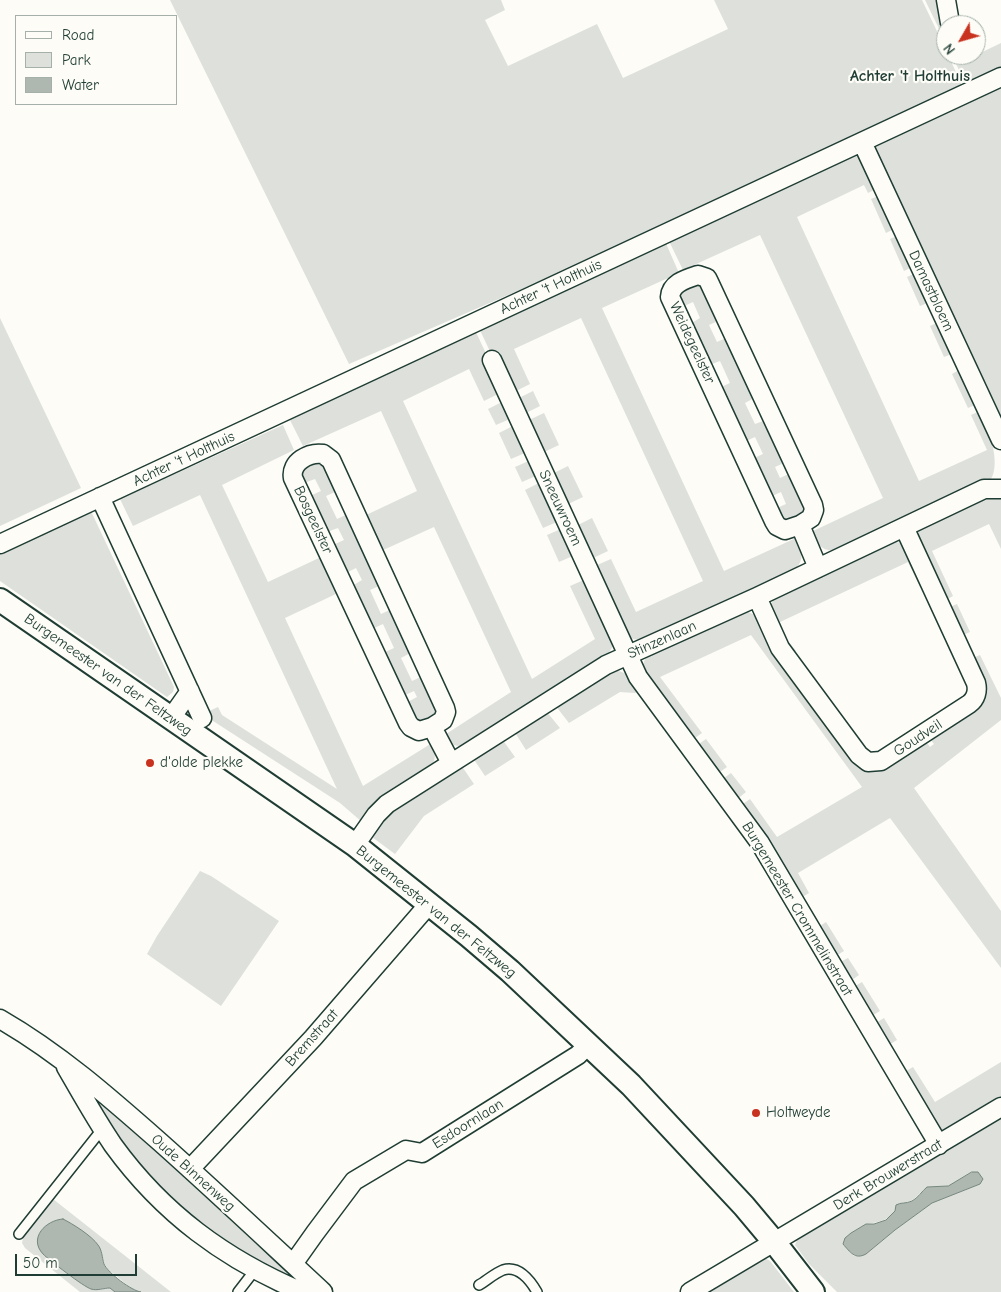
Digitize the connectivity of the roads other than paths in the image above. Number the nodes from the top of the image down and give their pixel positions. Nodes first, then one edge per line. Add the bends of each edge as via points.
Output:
1 (946, 0) edge
2 (949, 15) edge
3 (1001, 77) edge
4 (862, 142) junction
5 (492, 360) dead end
6 (1001, 440) edge
7 (1001, 489) edge
8 (100, 497) junction
9 (800, 525) junction
10 (904, 528) junction
11 (0, 544) edge
12 (818, 568) junction
13 (757, 597) junction
14 (0, 600) edge
15 (629, 656) junction
16 (190, 691) junction
17 (171, 718) junction
18 (202, 718) dead end
19 (432, 727) junction
20 (451, 763) junction
21 (355, 845) junction
22 (430, 903) junction
23 (0, 1019) edge
24 (588, 1044) junction
25 (60, 1058) junction
26 (1001, 1107) edge
27 (102, 1128) junction
28 (939, 1144) junction
29 (190, 1169) junction
30 (19, 1234) dead end
31 (775, 1243) junction
32 (293, 1264) junction
33 (255, 1270) junction
34 (479, 1285) dead end
35 (238, 1292) edge
36 (302, 1292) edge
37 (323, 1292) edge
38 (538, 1292) edge
39 (690, 1292) edge
40 (813, 1292) edge

1 - 2 street
3 - 4 street, Achter 't Holthuis
4 - 6 street, Damastbloem
4 - 8 street, Achter 't Holthuis
5 - 15 street, Sneeuwroem
7 - 10 street, Stinzenlaan via 984,489
8 - 11 street, Achter 't Holthuis
8 - 16 street
9 - 9 street, Weidegeelster via 811,518 813,505 709,282 698,275 677,284 670,297 774,521 786,530
9 - 12 street
10 - 12 street, Stinzenlaan
10 - 13 street, Goudveil via 976,682 977,692 969,704 881,762 868,762 859,755 780,648
12 - 13 street, Stinzenlaan
13 - 15 street, Stinzenlaan
14 - 17 street, Burgemeester van der Feltzweg
15 - 20 street, Stinzenlaan via 596,671
15 - 28 street, Burgemeester Crommelinstraat via 642,684 767,855
16 - 17 street
16 - 18 street
17 - 21 street, Burgemeester van der Feltzweg
19 - 19 street, Bosgeelster via 444,720 445,708 331,460 323,454 312,454 296,463 293,478 408,724 419,731
19 - 20 street
20 - 21 street, Stinzenlaan via 382,809
21 - 22 street, Burgemeester van der Feltzweg
22 - 24 street, Burgemeester van der Feltzweg via 510,971
22 - 29 street, Bremstraat via 313,1038
23 - 25 street, Oude Binnenweg
24 - 31 street, Burgemeester van der Feltzweg via 706,1164
24 - 32 street, Esdoornlaan via 578,1055 422,1153 406,1150 354,1181
25 - 27 street, Oude Binnenweg
25 - 29 street, Oude Binnenweg via 111,1098
26 - 28 street, Derk Brouwerstraat
27 - 30 lane
27 - 33 street, Oude Binnenweg via 133,1171 170,1210 210,1243
28 - 31 street, Derk Brouwerstraat
29 - 32 street, Oude Binnenweg
31 - 39 street, Derk Brouwerstraat
31 - 40 street, Burgemeester van der Feltzweg
32 - 37 street, Oude Binnenweg
33 - 35 lane
33 - 36 street, Oude Binnenweg
34 - 38 lane via 503,1270 512,1270 527,1277

